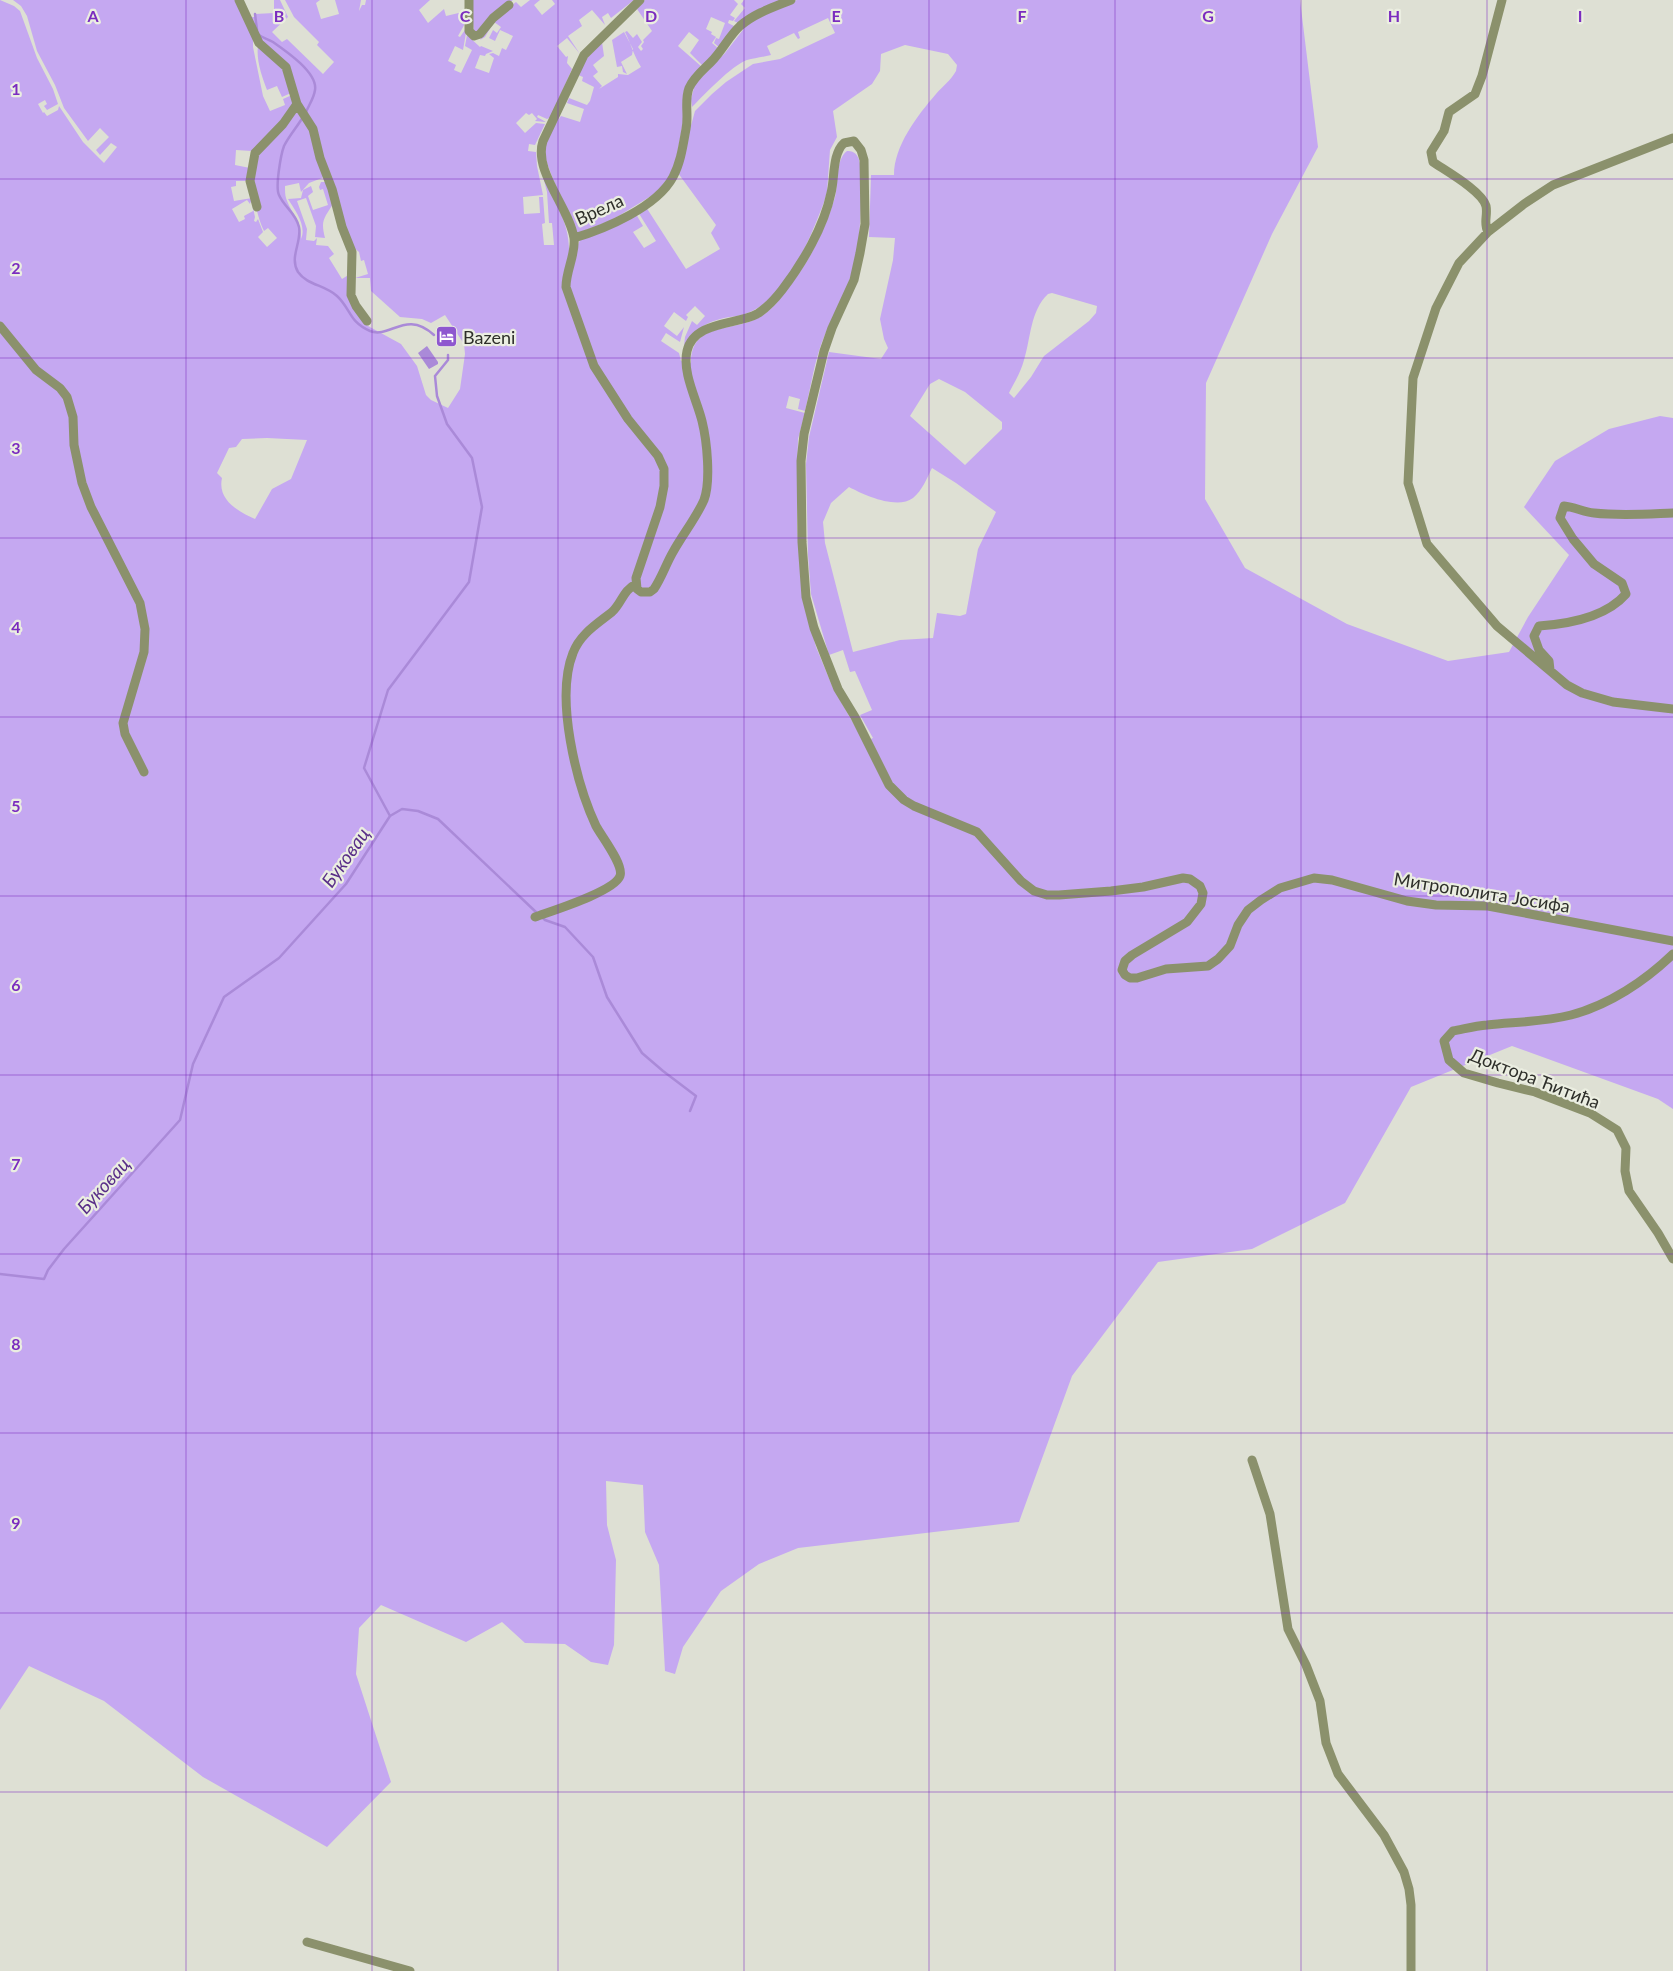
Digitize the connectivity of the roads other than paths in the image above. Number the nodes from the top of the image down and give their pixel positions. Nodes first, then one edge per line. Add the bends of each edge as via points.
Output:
1 (239, 0) edge
2 (469, 0) edge
3 (640, 0) edge
4 (791, 0) edge
5 (1502, 0) edge
6 (509, 5) dead end
7 (302, 111) junction
8 (1673, 138) edge
9 (257, 207) dead end
10 (1488, 232) junction
11 (574, 238) junction
12 (367, 321) dead end
13 (0, 326) edge
14 (1673, 513) edge
15 (636, 584) junction
16 (1550, 670) junction
17 (1673, 710) edge
18 (144, 772) dead end
19 (539, 915) dead end
20 (1673, 941) edge
21 (1673, 954) edge
22 (1673, 1258) edge
23 (1252, 1460) dead end
24 (307, 1942) dead end
25 (410, 1971) edge
26 (1411, 1971) edge

1 - 7 street via 259,43 286,67
2 - 6 street via 469,31 474,36
3 - 11 street, Врела via 584,55 541,146 542,162
4 - 11 street, Врела via 741,26 692,82 679,162 662,193 611,224
5 - 10 street via 1475,94 1448,112 1444,131 1431,152 1433,162 1481,197 1486,208 1484,227
7 - 9 street via 279,128 255,153 250,181
7 - 12 street via 314,129 320,158 350,246 351,295
8 - 10 street via 1553,185
10 - 16 street via 1458,263 1436,308 1413,378 1408,483 1427,544 1497,626
11 - 15 street via 566,287 594,366 664,469 660,507
13 - 18 street via 36,370 67,397 82,483 140,603 145,629 144,652 124,723 125,734
14 - 16 street via 1616,515 1564,506 1560,518 1574,539 1594,564 1622,583 1626,594 1616,605 1569,623 1539,626 1534,636 1550,661
15 - 19 street via 627,589 614,610 579,641 569,665 566,697 573,756 584,798 619,866 620,875 615,882 593,895
15 - 20 street, Митрополита Јосифа via 640,592 654,589 704,498 707,474 703,422 688,378 687,352 692,339 705,329 756,314 780,293 800,267 826,208 838,150 844,143 854,142 858,144 864,160 865,224 854,280 824,351 804,434 802,542 806,597 826,661 884,776 897,794 914,806 977,832 1021,881 1040,893 1060,895 1131,889 1184,878 1196,882 1202,889 1203,898 1193,915 1178,929 1125,961 1122,970 1130,978 1166,969 1208,966 1230,946 1248,910 1280,888 1314,878 1407,901 1488,906
16 - 17 street via 1567,684 1594,698
21 - 22 street, Доктора Ћитића via 1612,1000 1571,1015 1453,1031 1444,1041 1449,1060 1464,1073 1535,1092 1590,1114 1617,1130 1626,1148 1624,1172 1629,1191
23 - 26 street via 1270,1514 1288,1629 1320,1701 1329,1751 1338,1774 1384,1835 1404,1872 1411,1906
24 - 25 street

